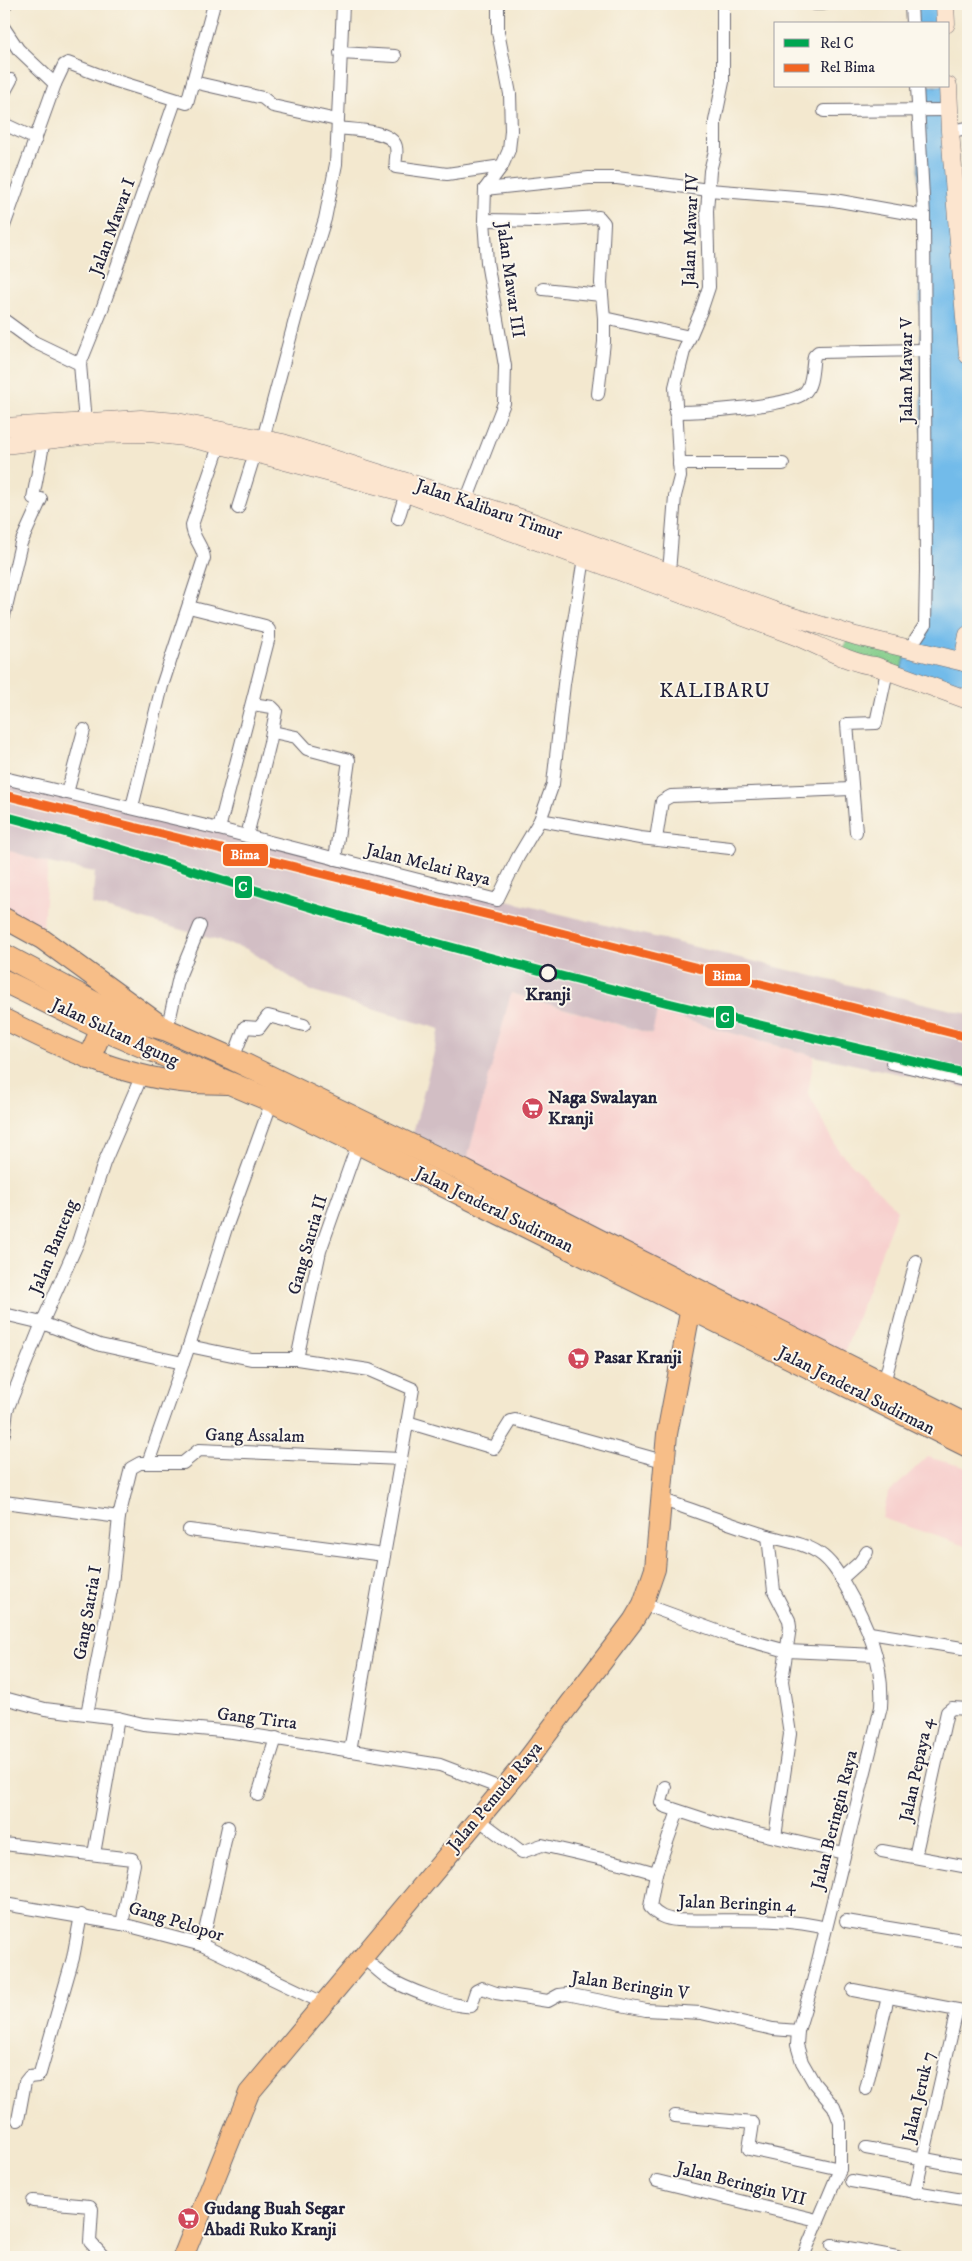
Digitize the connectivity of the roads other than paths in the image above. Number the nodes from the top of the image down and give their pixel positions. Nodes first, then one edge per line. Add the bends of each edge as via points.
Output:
1 (214, 4) edge
2 (343, 4) edge
3 (498, 4) edge
4 (723, 4) edge
5 (815, 4) edge
6 (823, 4) edge
7 (911, 4) edge
8 (945, 4) edge
9 (912, 22) edge
10 (946, 22) edge
11 (4, 28) edge
12 (340, 53) junction
13 (396, 56) dead end
14 (11, 80) dead end
15 (193, 82) junction
16 (55, 84) junction
17 (917, 88) edge
18 (948, 88) edge
19 (4, 93) edge
20 (175, 100) junction
21 (919, 110) junction
22 (943, 110) junction
23 (824, 111) dead end
24 (4, 124) edge
25 (338, 124) junction
26 (968, 128) edge
27 (950, 131) junction
28 (36, 139) junction
29 (502, 166) junction
30 (485, 189) junction
31 (709, 190) junction
32 (924, 216) junction
33 (484, 220) junction
34 (4, 226) edge
35 (543, 289) dead end
36 (601, 295) junction
37 (604, 318) junction
38 (4, 320) edge
39 (690, 337) junction
40 (924, 350) junction
41 (968, 355) edge
42 (80, 364) junction
43 (598, 394) dead end
44 (676, 412) junction
45 (4, 427) edge
46 (91, 428) junction
47 (45, 432) junction
48 (4, 445) edge
49 (219, 446) junction
50 (259, 446) junction
51 (679, 464) junction
52 (784, 464) dead end
53 (406, 493) junction
54 (466, 501) junction
55 (238, 508) dead end
56 (398, 520) dead end
57 (584, 558) junction
58 (669, 573) junction
59 (189, 607) junction
60 (4, 616) edge
61 (805, 620) junction
62 (793, 635) junction
63 (968, 635) edge
64 (856, 636) junction
65 (909, 649) junction
66 (844, 656) junction
67 (966, 662) edge
68 (887, 671) junction
69 (968, 700) edge
70 (252, 704) junction
71 (84, 730) dead end
72 (272, 732) junction
73 (4, 778) edge
74 (851, 789) junction
75 (66, 793) junction
76 (132, 807) junction
77 (540, 820) junction
78 (219, 829) junction
79 (856, 832) dead end
80 (247, 836) junction
81 (656, 839) junction
82 (730, 848) dead end
83 (335, 859) junction
84 (4, 918) edge
85 (200, 926) dead end
86 (4, 955) edge
87 (4, 981) edge
88 (121, 1017) joint
89 (4, 1019) edge
90 (304, 1025) dead end
91 (102, 1029) junction
92 (167, 1030) junction
93 (89, 1058) junction
94 (233, 1058) junction
95 (892, 1064) dead end
96 (142, 1075) junction
97 (968, 1081) edge
98 (228, 1084) junction
99 (272, 1101) junction
100 (358, 1143) junction
101 (916, 1261) dead end
102 (694, 1299) junction
103 (4, 1314) edge
104 (42, 1323) junction
105 (189, 1346) junction
106 (297, 1358) junction
107 (183, 1363) junction
108 (884, 1383) junction
109 (6, 1410) edge
110 (927, 1416) junction
111 (407, 1422) junction
112 (968, 1426) edge
113 (4, 1433) edge
114 (968, 1446) edge
115 (401, 1459) junction
116 (663, 1460) junction
117 (148, 1463) junction
118 (660, 1499) junction
119 (4, 1502) edge
120 (119, 1517) junction
121 (189, 1530) dead end
122 (768, 1536) junction
123 (867, 1552) dead end
124 (384, 1555) junction
125 (841, 1579) junction
126 (644, 1604) junction
127 (873, 1633) junction
128 (968, 1650) edge
129 (787, 1652) junction
130 (876, 1655) junction
131 (4, 1698) edge
132 (968, 1709) edge
133 (87, 1714) junction
134 (118, 1718) junction
135 (276, 1738) junction
136 (350, 1752) junction
137 (665, 1787) dead end
138 (503, 1789) junction
139 (258, 1794) dead end
140 (678, 1811) junction
141 (478, 1819) junction
142 (228, 1827) dead end
143 (775, 1836) junction
144 (4, 1844) edge
145 (882, 1851) dead end
146 (844, 1853) junction
147 (94, 1854) junction
148 (915, 1858) junction
149 (968, 1867) edge
150 (656, 1873) junction
151 (10, 1905) dead end
152 (81, 1915) junction
153 (846, 1921) dead end
154 (122, 1924) junction
155 (826, 1928) junction
156 (968, 1941) edge
157 (202, 1945) junction
158 (362, 1957) junction
159 (853, 1990) dead end
160 (888, 1997) junction
161 (323, 2003) junction
162 (963, 2011) edge
163 (798, 2031) junction
164 (866, 2090) dead end
165 (675, 2116) dead end
166 (18, 2120) dead end
167 (866, 2148) dead end
168 (923, 2159) junction
169 (968, 2167) edge
170 (840, 2170) junction
171 (657, 2181) dead end
172 (851, 2181) dead end
173 (915, 2193) junction
174 (33, 2201) dead end
175 (968, 2201) edge
176 (817, 2220) junction
177 (832, 2245) dead end
178 (104, 2257) edge
179 (185, 2257) edge
180 (803, 2257) edge
181 (897, 2257) edge

1 - 15 street
2 - 12 street
3 - 29 street via 498,32 510,106 509,150
4 - 31 street, Jalan Mawar IV via 723,82 715,121 715,151
5 - 6 street
7 - 9 street
8 - 10 street
11 - 16 street via 18,49
12 - 13 street
12 - 25 street
14 - 19 street
15 - 20 street via 188,103
15 - 25 street via 264,98 273,106
16 - 20 street via 68,63
16 - 28 street
17 - 21 street, Jalan Mawar V
18 - 22 street
20 - 42 street, Jalan Mawar I via 105,303
21 - 22 street
21 - 23 street
21 - 32 street, Jalan Mawar V
22 - 27 street
24 - 28 street
25 - 29 street via 390,138 395,144 396,167 447,174
25 - 50 street via 336,164 325,219
26 - 27 street
27 - 41 street
28 - 34 street
29 - 30 street
30 - 31 street via 617,178
30 - 33 street, Jalan Mawar III
31 - 32 street via 834,200
31 - 39 street, Jalan Mawar IV via 709,287
32 - 40 street, Jalan Mawar V
33 - 36 street via 599,217 604,223
33 - 54 street, Jalan Mawar III via 487,262 505,366 504,402
35 - 36 street
36 - 37 street
37 - 39 street
37 - 43 street
38 - 42 street via 34,342
39 - 44 street, Jalan Mawar IV via 675,387
40 - 44 street via 818,352 814,356 808,388 799,396 780,402 710,412
40 - 65 street, Jalan Mawar V via 925,625
42 - 46 street
44 - 51 street, Jalan Mawar IV
45 - 47 street, Jalan Kalibaru Timur
46 - 47 street, Jalan Kalibaru Timur
46 - 49 street, Jalan Kalibaru Timur via 184,437
46 - 50 street, Jalan Kalibaru Timur via 142,419 177,422
47 - 48 street, Jalan Kalibaru Timur
47 - 60 street via 33,498 40,499 21,543
49 - 50 street, Jalan Kalibaru Timur
49 - 59 street via 192,521 192,533 204,556
50 - 53 street, Jalan Kalibaru Timur
50 - 54 street, Jalan Kalibaru Timur via 360,466
50 - 55 street
51 - 52 street
51 - 58 street, Jalan Mawar IV
53 - 56 street
53 - 57 street, Jalan Kalibaru Timur
54 - 58 street, Jalan Kalibaru Timur
57 - 62 street, Jalan Kalibaru Timur
57 - 77 street, Jalan Melati Raya via 564,684 553,784
58 - 61 street, Jalan Kalibaru Timur
59 - 70 street via 268,628 269,637
59 - 76 street via 162,686
61 - 62 street via 803,628
61 - 64 street, Jalan Kalibaru Timur
62 - 66 street, Jalan Kalibaru Timur
63 - 67 street
64 - 65 street, Jalan Kalibaru Timur
64 - 66 street via 844,646
65 - 67 street, Jalan Kalibaru Timur
66 - 68 street, Jalan Kalibaru Timur
68 - 69 street, Jalan Kalibaru Timur
68 - 74 street via 876,723 847,724
70 - 72 street via 275,708
70 - 78 street
71 - 75 street
72 - 80 street
72 - 83 street via 296,737 307,749 349,760
73 - 75 street, Jalan Melati Raya
74 - 79 street
74 - 81 street via 670,796 662,801
75 - 76 street, Jalan Melati Raya
76 - 78 street, Jalan Melati Raya
77 - 81 street
77 - 83 street, Jalan Melati Raya via 496,900
78 - 80 street, Jalan Melati Raya
80 - 83 street, Jalan Melati Raya
81 - 82 street
84 - 92 main road, Jalan Jenderal Sudirman via 42,939
85 - 92 street via 179,978
86 - 88 highway, Jalan Sultan Agung
87 - 91 highway, Jalan Sultan Agung
88 - 92 highway, Jalan Jenderal Sudirman
89 - 93 main road, Jalan Jenderal Sudirman via 54,1045
90 - 94 street via 268,1016 259,1028 245,1027
91 - 93 highway
91 - 98 highway, Jalan Sultan Agung
92 - 94 highway, Jalan Jenderal Sudirman
93 - 96 main road, Jalan Jenderal Sudirman
94 - 102 highway, Jalan Jenderal Sudirman via 464,1171
95 - 97 street
96 - 98 main road, Jalan Jenderal Sudirman via 181,1082
96 - 104 street, Jalan Banteng via 104,1163 78,1242
98 - 99 highway, Jalan Jenderal Sudirman
99 - 100 highway, Jalan Jenderal Sudirman
99 - 105 street via 226,1228
100 - 102 highway, Jalan Jenderal Sudirman
100 - 106 street, Gang Satria II via 320,1250
101 - 108 street
102 - 108 highway, Jalan Jenderal Sudirman
102 - 110 highway, Jalan Jenderal Sudirman
102 - 116 main road, Jalan Pemuda Raya via 676,1378
103 - 104 street
104 - 107 street via 100,1345
104 - 109 street, Jalan Banteng
105 - 106 street via 251,1359
105 - 107 street
106 - 111 street via 369,1370 412,1389
107 - 117 street
108 - 110 highway, Jalan Jenderal Sudirman
109 - 113 street, Jalan Banteng
110 - 112 highway, Jalan Jenderal Sudirman
110 - 114 highway, Jalan Jenderal Sudirman
111 - 115 street
111 - 116 street via 494,1448 511,1421 515,1420
115 - 117 street, Gang Assalam via 199,1450 183,1463
115 - 124 street
116 - 118 main road, Jalan Pemuda Raya
117 - 120 street via 131,1468
118 - 122 street, Jalan Beringin Raya
118 - 126 main road, Jalan Pemuda Raya via 655,1569
119 - 120 street
120 - 133 street, Gang Satria I via 112,1585
121 - 124 street
122 - 125 street, Jalan Beringin Raya via 818,1552 829,1561
122 - 129 street via 774,1591 790,1627
123 - 125 street
124 - 136 street
125 - 127 street, Jalan Beringin Raya
126 - 129 street
126 - 138 main road, Jalan Pemuda Raya
127 - 128 street
127 - 130 street, Jalan Beringin Raya
129 - 130 street
129 - 143 street via 782,1681 790,1734
130 - 146 street, Jalan Beringin Raya via 881,1707
131 - 133 street, Gang Tirta
132 - 148 street, Jalan Pepaya 4 via 952,1708 948,1712
133 - 134 street, Gang Tirta
134 - 135 street, Gang Tirta via 143,1724
134 - 147 street
135 - 136 street, Gang Tirta
135 - 139 street
136 - 138 street, Gang Tirta via 440,1765
137 - 140 street via 661,1802
138 - 141 main road, Jalan Pemuda Raya
140 - 143 street
140 - 150 street
141 - 150 street via 522,1852 542,1845
141 - 158 main road, Jalan Pemuda Raya
142 - 157 street
143 - 146 street
144 - 147 street
145 - 148 street
146 - 155 street, Jalan Beringin Raya
147 - 154 street via 134,1861
148 - 149 street
150 - 155 street, Jalan Beringin 4 via 650,1907 666,1919
151 - 152 street, Gang Pelopor
152 - 154 street, Gang Pelopor
152 - 166 street via 73,1958 40,2073 25,2082
153 - 156 street
154 - 157 street, Gang Pelopor
155 - 163 street, Jalan Beringin Raya
157 - 161 street, Gang Pelopor
158 - 161 main road, Jalan Pemuda Raya
158 - 163 street, Jalan Beringin V via 409,1989 456,2005 471,2006 476,1991 482,1988 548,2001 567,1994 646,2010 701,2014
159 - 160 street
160 - 162 street
160 - 164 street
161 - 179 main road, Jalan Pemuda Raya via 249,2093
162 - 168 street, Jalan Jeruk 7
163 - 170 street, Jalan Beringin Raya via 797,2044 802,2062 839,2116
165 - 170 street via 753,2123 749,2149
167 - 168 street
168 - 169 street
168 - 173 street, Jalan Jeruk 7
170 - 176 street, Jalan Beringin Raya
171 - 176 street, Jalan Beringin VII
172 - 173 street
173 - 175 street
174 - 178 street via 90,2206 90,2242
176 - 180 street, Jalan Beringin Raya
177 - 181 street

